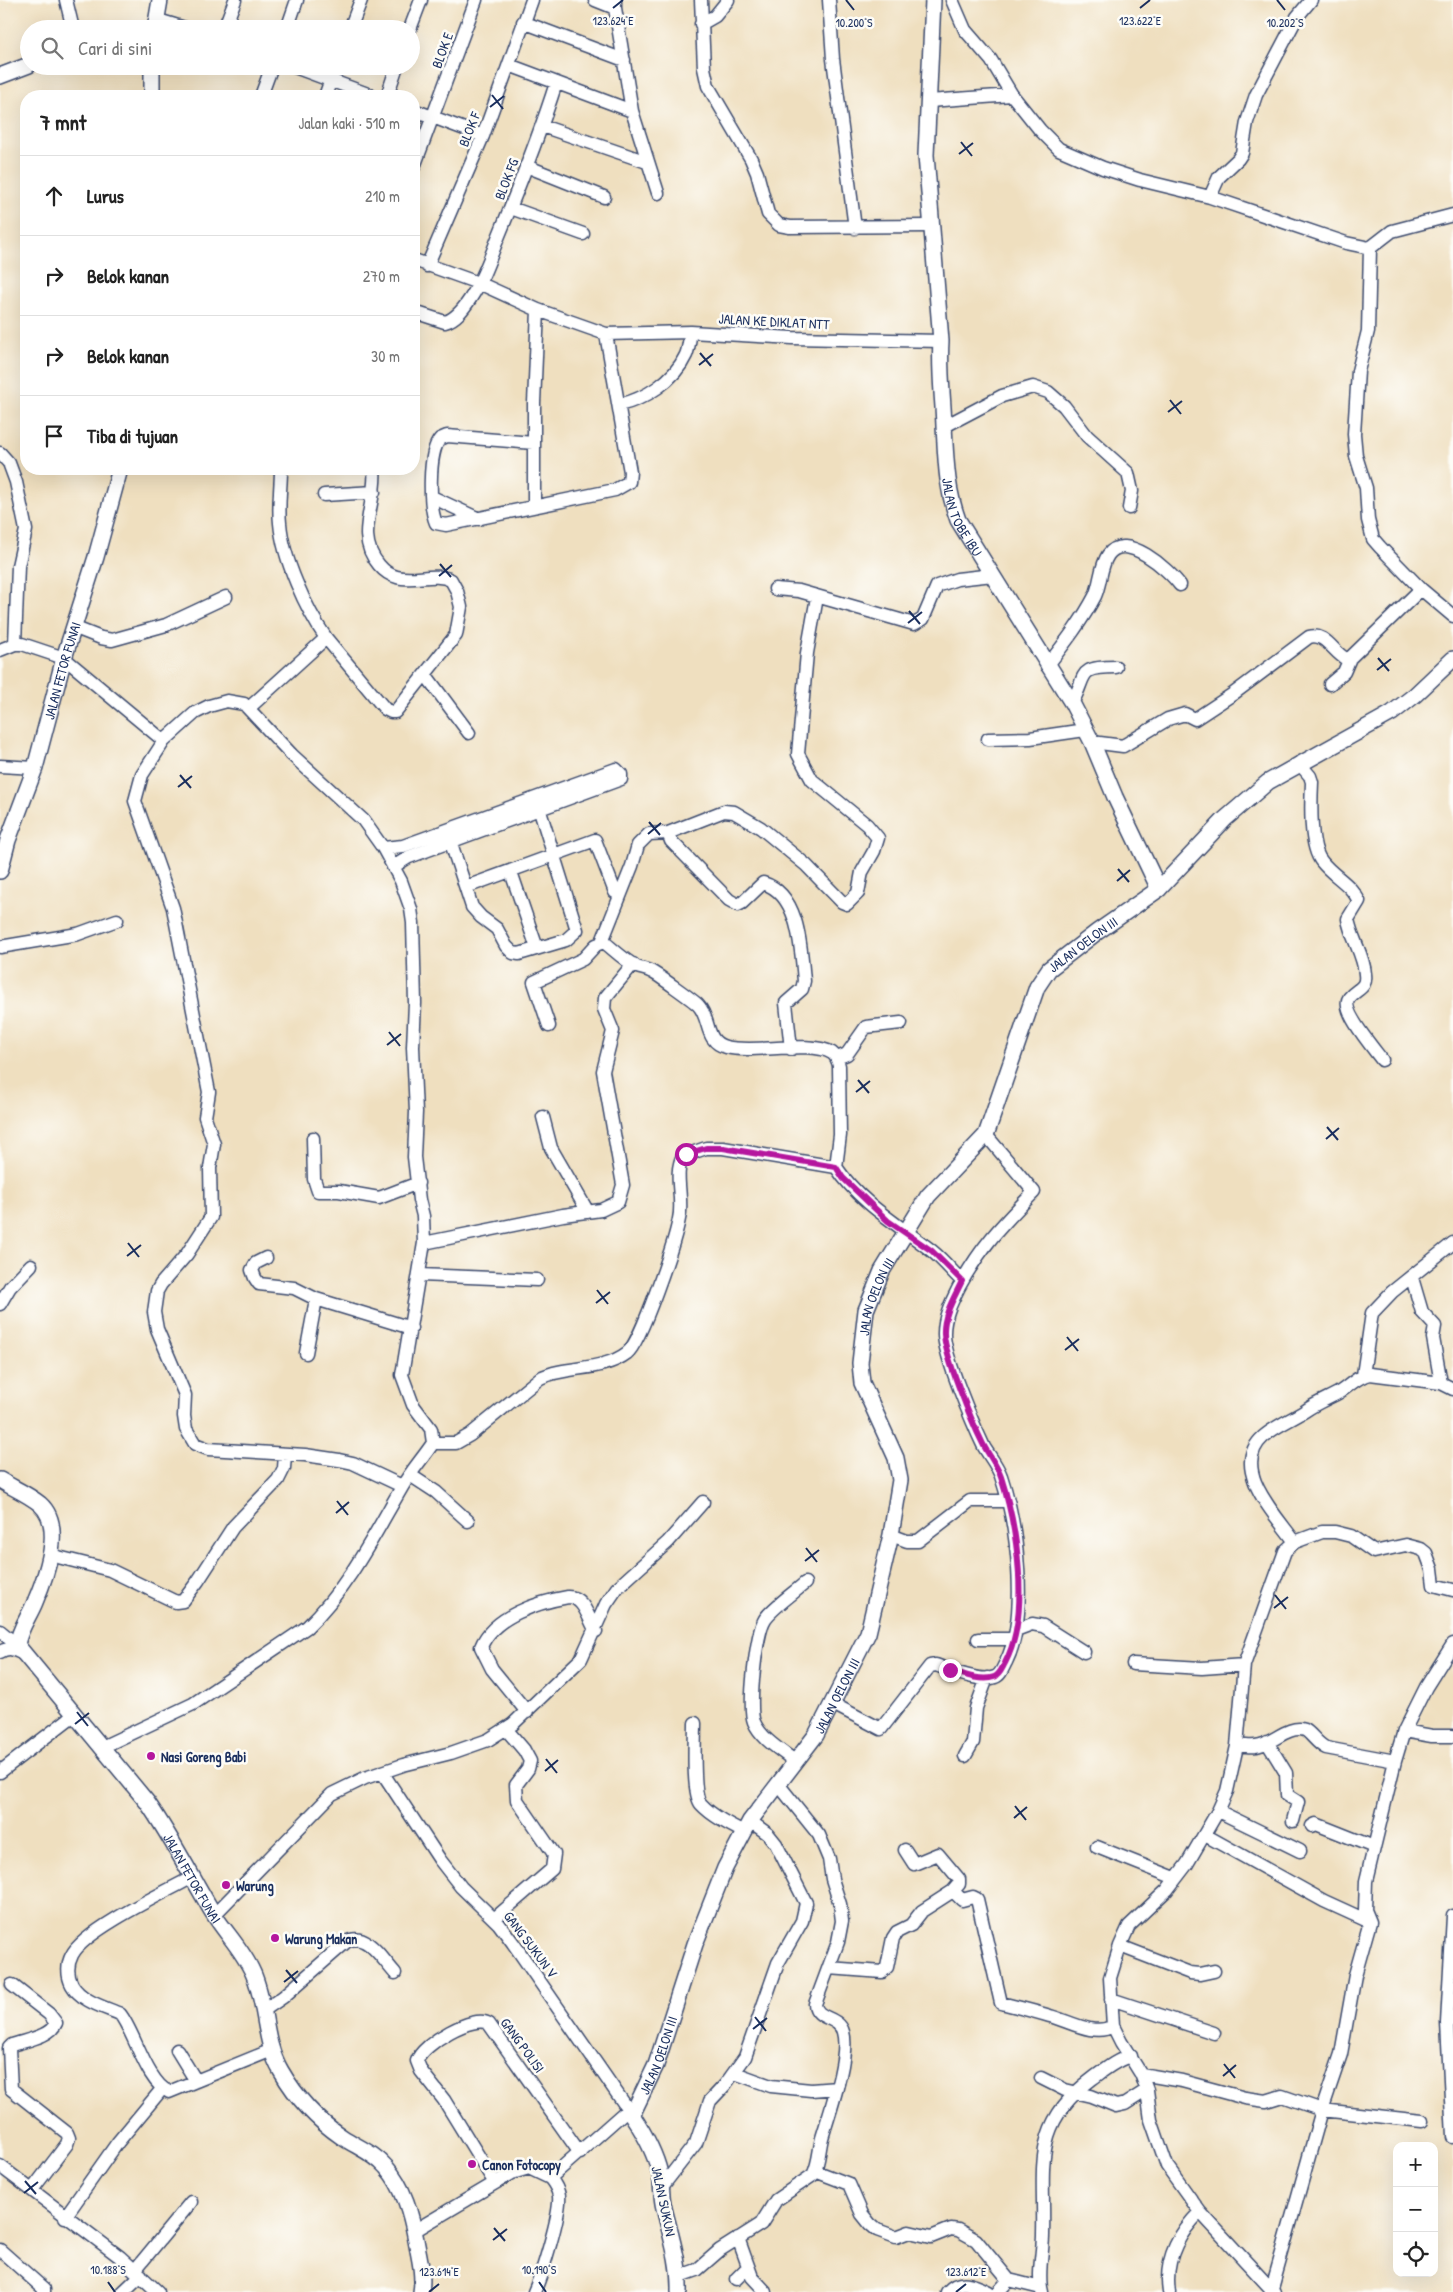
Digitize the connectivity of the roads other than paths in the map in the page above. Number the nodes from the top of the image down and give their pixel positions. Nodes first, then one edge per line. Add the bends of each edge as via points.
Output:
1 (66, 0) edge
2 (160, 0) edge
3 (235, 0) edge
4 (297, 0) edge
5 (361, 0) edge
6 (421, 0) edge
7 (476, 0) edge
8 (532, 0) edge
9 (595, 0) edge
10 (701, 0) edge
11 (728, 0) edge
12 (830, 0) edge
13 (933, 0) edge
14 (952, 0) edge
15 (1311, 0) edge
16 (615, 4) edge
17 (71, 20) edge
18 (158, 20) edge
19 (227, 20) edge
20 (290, 20) edge
21 (353, 20) edge
22 (413, 20) edge
23 (524, 22) junction
24 (701, 24) junction
25 (624, 60) junction
26 (509, 65) junction
27 (20, 69) edge
28 (152, 75) edge
29 (269, 75) edge
30 (315, 75) edge
31 (332, 75) edge
32 (394, 75) edge
33 (0, 76) edge
34 (330, 81) junction
35 (556, 83) junction
36 (152, 90) edge
37 (263, 90) edge
38 (327, 90) edge
39 (356, 90) edge
40 (389, 90) edge
41 (1012, 95) junction
42 (929, 101) junction
43 (420, 112) edge
44 (632, 112) junction
45 (433, 117) junction
46 (542, 126) junction
47 (483, 136) junction
48 (420, 151) edge
49 (647, 162) junction
50 (526, 166) junction
51 (658, 193) dead end
52 (604, 196) dead end
53 (1210, 197) junction
54 (510, 208) junction
55 (1453, 215) edge
56 (931, 226) junction
57 (855, 228) junction
58 (583, 234) dead end
59 (1370, 248) junction
60 (420, 263) edge
61 (427, 266) junction
62 (479, 283) junction
63 (538, 310) junction
64 (420, 314) edge
65 (691, 332) junction
66 (606, 334) junction
67 (941, 341) junction
68 (619, 405) junction
69 (944, 426) junction
70 (534, 442) junction
71 (0, 453) edge
72 (118, 475) edge
73 (281, 475) edge
74 (374, 475) edge
75 (374, 492) junction
76 (324, 495) dead end
77 (432, 497) junction
78 (534, 506) junction
79 (1129, 508) dead end
80 (479, 519) junction
81 (993, 575) junction
82 (1180, 585) dead end
83 (775, 589) dead end
84 (1421, 589) junction
85 (226, 597) dead end
86 (817, 597) junction
87 (1453, 616) edge
88 (74, 627) junction
89 (326, 638) junction
90 (15, 644) junction
91 (0, 650) edge
92 (64, 658) junction
93 (1350, 658) junction
94 (1453, 659) edge
95 (1047, 666) junction
96 (1116, 667) dead end
97 (425, 674) junction
98 (1330, 684) dead end
99 (1072, 703) junction
100 (250, 708) junction
101 (469, 733) dead end
102 (1089, 736) junction
103 (988, 739) dead end
104 (164, 741) junction
105 (1299, 763) junction
106 (0, 766) edge
107 (36, 768) junction
108 (537, 803) junction
109 (446, 829) junction
110 (668, 833) junction
111 (450, 842) junction
112 (383, 848) junction
113 (554, 856) junction
114 (393, 867) junction
115 (0, 871) edge
116 (511, 872) junction
117 (466, 887) junction
118 (1159, 889) junction
119 (615, 892) dead end
120 (117, 920) dead end
121 (604, 942) junction
122 (0, 947) edge
123 (537, 948) junction
124 (633, 964) junction
125 (901, 1023) dead end
126 (549, 1026) dead end
127 (791, 1049) junction
128 (837, 1058) junction
129 (1382, 1060) dead end
130 (543, 1118) dead end
131 (986, 1135) junction
132 (314, 1138) dead end
133 (836, 1167) junction
134 (418, 1183) junction
135 (588, 1212) junction
136 (905, 1233) junction
137 (424, 1243) junction
138 (1453, 1243) edge
139 (266, 1258) dead end
140 (31, 1265) dead end
141 (420, 1275) junction
142 (1412, 1278) junction
143 (537, 1280) dead end
144 (962, 1281) junction
145 (316, 1299) junction
146 (0, 1304) edge
147 (411, 1328) junction
148 (306, 1354) dead end
149 (1363, 1375) junction
150 (1447, 1386) edge
151 (433, 1443) junction
152 (285, 1455) junction
153 (0, 1480) edge
154 (406, 1480) junction
155 (1006, 1501) junction
156 (703, 1502) dead end
157 (468, 1521) dead end
158 (891, 1535) junction
159 (1295, 1542) junction
160 (50, 1555) junction
161 (805, 1583) dead end
162 (1453, 1590) edge
163 (0, 1631) edge
164 (596, 1631) junction
165 (1014, 1635) junction
166 (978, 1640) dead end
167 (1453, 1644) edge
168 (20, 1649) junction
169 (0, 1652) edge
170 (1084, 1652) dead end
171 (1450, 1657) edge
172 (1133, 1664) dead end
173 (1244, 1665) junction
174 (987, 1678) junction
175 (833, 1704) junction
176 (527, 1712) junction
177 (74, 1715) junction
178 (695, 1723) dead end
179 (506, 1729) junction
180 (1404, 1731) junction
181 (1453, 1736) edge
182 (1267, 1742) junction
183 (1236, 1746) junction
184 (102, 1747) junction
185 (965, 1756) dead end
186 (1395, 1761) junction
187 (796, 1762) junction
188 (0, 1772) edge
189 (382, 1772) junction
190 (778, 1784) junction
191 (1218, 1811) junction
192 (1293, 1821) dead end
193 (747, 1826) junction
194 (1312, 1826) dead end
195 (1205, 1835) junction
196 (1097, 1846) dead end
197 (1374, 1847) junction
198 (905, 1850) dead end
199 (1300, 1851) dead end
200 (193, 1877) junction
201 (1175, 1878) junction
202 (953, 1891) junction
203 (214, 1915) junction
204 (1453, 1916) edge
205 (494, 1919) junction
206 (1370, 1922) junction
207 (1120, 1946) junction
208 (829, 1968) junction
209 (1214, 1971) dead end
210 (395, 1974) dead end
211 (12, 1985) dead end
212 (1111, 1999) junction
213 (264, 2010) junction
214 (1113, 2026) junction
215 (1214, 2033) dead end
216 (177, 2050) dead end
217 (272, 2050) junction
218 (1131, 2056) junction
219 (735, 2073) junction
220 (1141, 2074) junction
221 (1041, 2078) dead end
222 (196, 2082) junction
223 (162, 2088) junction
224 (836, 2088) junction
225 (1147, 2090) junction
226 (1076, 2093) junction
227 (1322, 2110) junction
228 (630, 2112) junction
229 (1422, 2121) dead end
230 (1453, 2137) edge
231 (580, 2153) junction
232 (0, 2166) edge
233 (815, 2171) junction
234 (550, 2178) junction
235 (495, 2183) junction
236 (661, 2188) junction
237 (32, 2190) junction
238 (191, 2202) dead end
239 (1200, 2212) junction
240 (65, 2217) junction
241 (414, 2230) junction
242 (738, 2238) junction
243 (0, 2250) edge
244 (748, 2266) junction
245 (138, 2273) junction
246 (680, 2276) junction
247 (736, 2279) dead end
248 (1009, 2280) junction
249 (1041, 2290) edge
250 (44, 2292) edge
251 (123, 2292) edge
252 (158, 2292) edge
253 (421, 2292) edge
254 (534, 2292) edge
255 (679, 2292) edge
256 (766, 2292) edge
257 (947, 2292) edge
258 (988, 2292) edge
259 (998, 2292) edge
260 (1169, 2292) edge
261 (1272, 2292) edge

1 - 17 street
2 - 18 street
3 - 19 street
4 - 20 street
5 - 21 street
6 - 22 street
7 - 45 street, BLOK E
8 - 23 street, BLOK F
9 - 16 street
10 - 24 street
11 - 24 street via 716,16
12 - 57 street via 833,59
13 - 42 street, JALAN TOBE IBU
14 - 41 street via 965,30 991,60
15 - 53 street via 1297,17 1256,96 1247,122 1242,153 1219,177
16 - 25 street
23 - 25 street
23 - 26 street, BLOK F
24 - 57 street via 705,77 751,159 771,218 779,226
25 - 44 street
26 - 35 street
26 - 47 street, BLOK F
27 - 33 street
28 - 36 street
29 - 37 street
30 - 34 street
31 - 34 street
32 - 40 street
34 - 38 street
34 - 39 street
35 - 44 street
35 - 46 street, BLOK FG
41 - 42 street
41 - 53 street via 1040,130 1070,155 1140,180
42 - 56 street, JALAN TOBE IBU via 926,155
43 - 45 street
44 - 49 street
45 - 47 street
45 - 48 street, BLOK E
46 - 49 street
46 - 50 street, BLOK FG
47 - 61 street, BLOK F
49 - 51 street
50 - 52 street
50 - 54 street, BLOK FG
53 - 59 street via 1346,243
54 - 58 street
54 - 62 street, BLOK FG
55 - 59 street via 1392,231
56 - 57 street
56 - 67 street, JALAN TOBE IBU
59 - 84 street via 1368,332 1358,371 1354,446 1366,488 1373,538
60 - 61 street, JALAN KE DIKLAT NTT
61 - 62 street, JALAN KE DIKLAT NTT
62 - 63 street, JALAN KE DIKLAT NTT
62 - 64 street, BLOK FG via 460,313 449,321 440,322
63 - 66 street, JALAN KE DIKLAT NTT
63 - 70 street
65 - 66 street, JALAN KE DIKLAT NTT
65 - 67 street, JALAN KE DIKLAT NTT
65 - 68 street via 687,354 673,375 634,402
66 - 68 street
67 - 69 street, JALAN TOBE IBU via 939,371
68 - 78 street via 629,482 615,490
69 - 79 street via 1002,396 1033,387 1048,392 1064,406 1087,436 1128,474 1132,491
69 - 81 street, JALAN TOBE IBU via 945,470 950,498 958,520
70 - 77 street via 447,436 440,439 434,451
70 - 78 street
71 - 90 street via 9,463 16,482 26,530 18,566
72 - 88 street, JALAN FETOR FUNAI
73 - 89 street via 283,541 312,616
74 - 75 street
75 - 76 street
75 - 97 street via 366,535 368,547 384,571 399,578 446,578 451,580 457,591 460,607 456,635
77 - 80 street
77 - 80 street via 433,517 440,525
78 - 80 street
81 - 86 street via 937,586 923,619 914,624
81 - 95 street, JALAN TOBE IBU
82 - 95 street via 1174,576 1144,553 1122,547 1113,550 1104,564 1096,593
83 - 86 street via 800,591
84 - 87 street
84 - 93 street
85 - 88 street via 166,625 112,640
86 - 110 street via 807,653 798,754 812,780 867,825 878,838 862,872 856,897 847,904 842,902 806,865 761,828 734,812 724,811
88 - 92 street, JALAN FETOR FUNAI
89 - 97 street via 385,709 391,712 395,712
89 - 100 street
90 - 91 street
90 - 92 street
92 - 104 street
92 - 107 street, JALAN FETOR FUNAI
93 - 98 street via 1344,672
93 - 102 street via 1340,656 1322,637 1309,637 1195,719 1185,714 1168,719 1123,746 1110,746
94 - 105 street, JALAN OELON III via 1392,713
95 - 99 street, JALAN TOBE IBU
96 - 99 street via 1093,668 1086,672
97 - 101 street
99 - 102 street, JALAN TOBE IBU
100 - 104 street via 235,702 209,706 195,713
100 - 112 street via 292,755 363,820
102 - 103 street
102 - 118 street, JALAN TOBE IBU
104 - 152 street via 142,775 134,802 167,888 177,924 209,1092 205,1117 214,1144 210,1168 211,1217 197,1241 157,1291 154,1320 180,1379 185,1395 186,1429 195,1444 208,1449
105 - 118 street, JALAN OELON III via 1240,805
105 - 129 street via 1312,782 1316,852 1354,892 1359,902 1348,919 1363,963 1365,983 1349,998 1347,1005 1354,1021
106 - 107 street
107 - 115 street, JALAN FETOR FUNAI via 8,840
108 - 108 street via 621,779 621,774 616,769
108 - 109 street
108 - 111 street
108 - 113 street
109 - 111 street
109 - 112 street via 403,846
110 - 121 street via 649,834 638,845
110 - 127 street via 671,841 729,900 738,905 742,903 762,883 779,895 793,913 804,981 802,989 786,1003
111 - 114 street via 409,857
111 - 117 street
112 - 114 street
113 - 116 street
113 - 119 street via 596,840
113 - 123 street via 577,930 566,940
114 - 134 street via 405,890 413,923 416,1003 414,1158
116 - 117 street
116 - 123 street
117 - 123 street via 472,907 497,929 513,953
118 - 131 street, JALAN OELON III via 1096,932 1043,976 1036,987
120 - 122 street via 78,934
121 - 124 street
121 - 126 street via 596,945 583,959 534,982
124 - 127 street via 654,973 698,1004 712,1038 724,1047
124 - 135 street via 605,998 604,1004 613,1031 603,1071 623,1185 615,1206
125 - 128 street via 866,1027 847,1054
127 - 128 street via 822,1050
128 - 133 street via 840,1135
130 - 135 street via 551,1148
131 - 136 street, JALAN OELON III via 931,1191
131 - 144 street via 1034,1192 990,1238
132 - 134 street via 314,1179 318,1191 379,1198
133 - 136 street via 843,1178
133 - 151 street via 723,1148 706,1148 683,1156 679,1168 680,1218 648,1312 628,1353 602,1364 548,1374 470,1435 456,1443
134 - 137 street
135 - 137 street
136 - 144 street via 932,1251
136 - 158 street, JALAN OELON III via 870,1298 862,1333 860,1363 862,1383 899,1471 899,1492
137 - 141 street
138 - 142 street
139 - 145 street via 256,1263 252,1270 259,1284 294,1288
140 - 146 street via 10,1287
141 - 143 street
141 - 147 street
142 - 149 street via 1392,1292 1372,1313
142 - 150 street via 1422,1312 1435,1326 1433,1338
144 - 155 street via 950,1305 944,1336 978,1433 1001,1476
145 - 147 street
145 - 148 street
147 - 151 street via 402,1375 413,1405 431,1429
149 - 150 street
149 - 159 street via 1337,1394 1269,1432 1252,1453 1250,1463 1254,1480
151 - 154 street
152 - 154 street via 353,1463
152 - 160 street via 284,1468 278,1480 233,1527 183,1601 176,1602 110,1570
153 - 160 street via 41,1505 48,1515 53,1538
154 - 157 street via 436,1492
154 - 184 street via 358,1562 307,1627 193,1704
155 - 158 street via 970,1501 918,1541
155 - 165 street via 1017,1555 1018,1600
156 - 164 street via 668,1542 617,1588 606,1604
158 - 175 street, JALAN OELON III via 868,1633
159 - 162 street via 1322,1532 1335,1532 1351,1536 1374,1552 1411,1545 1426,1552 1434,1585
159 - 173 street via 1282,1558
160 - 168 street via 35,1601 18,1636
161 - 187 street via 764,1620 757,1644 752,1703 754,1722 759,1729
163 - 168 street
164 - 176 street via 580,1659
164 - 176 street via 581,1602 568,1596 517,1612 487,1637 481,1647 486,1659
165 - 166 street
165 - 170 street via 1032,1624 1043,1626
165 - 174 street via 1009,1656 1000,1672
167 - 171 street
168 - 169 street
168 - 177 street, JALAN FETOR FUNAI
171 - 180 street via 1426,1687
172 - 173 street via 1202,1668
173 - 183 street
174 - 175 street via 930,1666 881,1730
174 - 185 street via 976,1708 973,1742
175 - 187 street, JALAN OELON III
176 - 179 street
177 - 184 street, JALAN FETOR FUNAI
177 - 188 street
178 - 193 street via 694,1762 699,1800 704,1806
179 - 189 street via 488,1740 451,1754 402,1764
179 - 205 street via 530,1762 516,1785 518,1800 554,1854 554,1862 552,1869
180 - 181 street
180 - 186 street
182 - 183 street via 1260,1746
182 - 186 street via 1279,1735 1305,1730 1326,1748
182 - 192 street via 1286,1773 1287,1795 1298,1802
183 - 191 street via 1227,1791
184 - 200 street, JALAN FETOR FUNAI via 147,1802
186 - 197 street
187 - 190 street, JALAN OELON III
189 - 203 street via 340,1789 325,1799
189 - 205 street, GANG SUKUN V via 461,1887
190 - 193 street, JALAN OELON III
190 - 208 street via 819,1835 829,1859 842,1920
191 - 195 street
191 - 199 street
193 - 219 street via 768,1834 776,1844 806,1909 778,1963 749,2049
193 - 228 street, JALAN OELON III via 722,1876 695,1944 656,2065
194 - 197 street via 1316,1824
195 - 201 street
195 - 206 street via 1324,1901
196 - 201 street
197 - 206 street via 1364,1900
198 - 202 street via 914,1864 938,1854 959,1879
200 - 203 street, JALAN FETOR FUNAI
200 - 223 street via 117,1918 82,1943 72,1955 68,1969 72,1985 84,1998 122,2016 140,2056
201 - 207 street via 1167,1890 1135,1919
202 - 208 street via 922,1911 911,1925 897,1932 882,1972
202 - 214 street via 962,1900 977,1899 1001,2003 1080,2026 1098,2029
203 - 213 street, JALAN FETOR FUNAI via 254,1974
204 - 230 street via 1447,2022
205 - 228 street, GANG SUKUN V via 570,2021
206 - 227 street via 1355,1975 1341,2054
207 - 209 street via 1190,1973
207 - 212 street via 1110,1978
208 - 224 street via 815,2007 820,2014 837,2022 843,2031
210 - 213 street via 367,1942 354,1938
211 - 237 street via 56,2023 46,2033 9,2048 12,2089 69,2138
212 - 214 street
212 - 215 street
213 - 217 street, JALAN FETOR FUNAI
214 - 218 street
216 - 222 street
217 - 222 street
217 - 241 street, JALAN FETOR FUNAI via 280,2070 317,2117 386,2167 405,2198
218 - 220 street
218 - 226 street via 1112,2065
219 - 224 street via 770,2086 811,2090
219 - 236 street via 710,2101 696,2143
220 - 225 street
220 - 227 street via 1245,2098 1266,2101 1282,2096
221 - 226 street
222 - 223 street via 172,2092
223 - 240 street via 118,2142
224 - 233 street
225 - 226 street via 1116,2106
225 - 239 street via 1158,2146
226 - 249 street via 1060,2110 1046,2136
227 - 229 street
227 - 261 street
228 - 231 street
228 - 236 street, JALAN SUKUN via 653,2152
231 - 234 street
231 - 235 street, GANG POLISI via 489,2024 478,2021 442,2037 422,2052 417,2061
232 - 237 street
233 - 242 street via 805,2183 776,2200 764,2221
233 - 248 street via 849,2184 862,2214 877,2230 892,2237 909,2232 930,2237 951,2229 958,2230 976,2240
234 - 235 street via 529,2168
234 - 254 street via 559,2199
235 - 241 street
236 - 246 street, JALAN SUKUN
237 - 240 street
238 - 245 street
239 - 260 street via 1177,2240 1168,2270
239 - 261 street
240 - 245 street
241 - 253 street, JALAN FETOR FUNAI via 422,2270
242 - 244 street
242 - 246 street via 698,2270
243 - 250 street
244 - 247 street
244 - 256 street via 752,2277
245 - 251 street
245 - 252 street
246 - 255 street, JALAN SUKUN
248 - 249 street
248 - 259 street
257 - 258 street via 953,2284 964,2282

